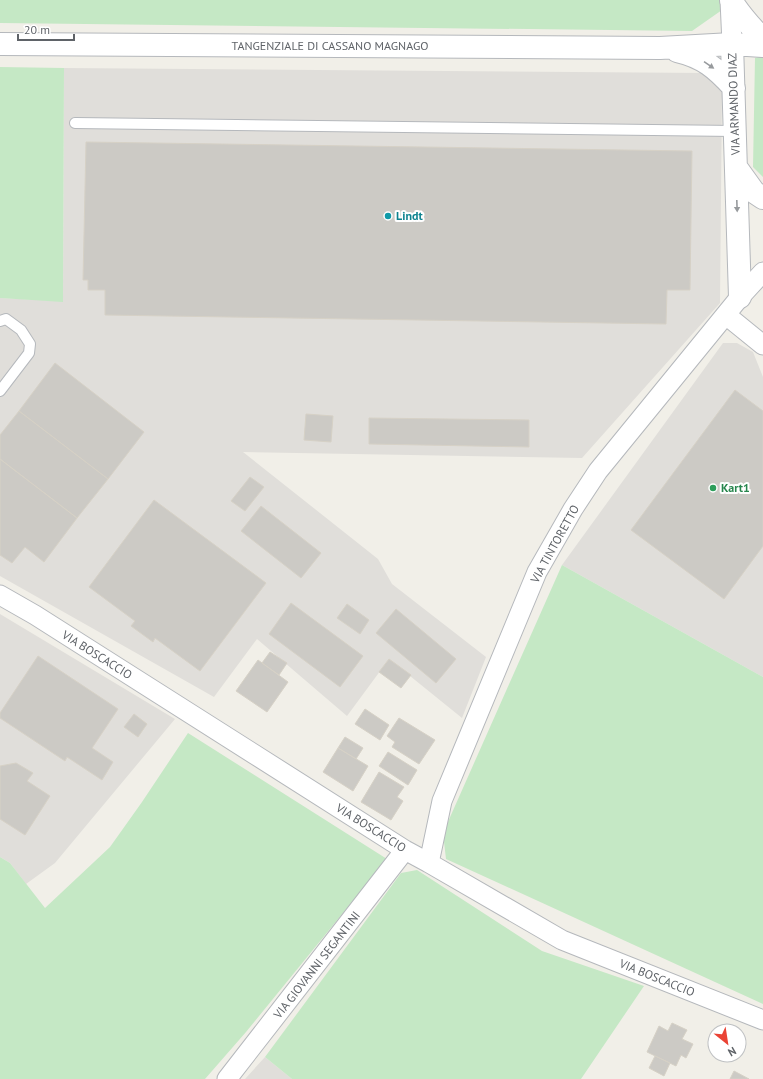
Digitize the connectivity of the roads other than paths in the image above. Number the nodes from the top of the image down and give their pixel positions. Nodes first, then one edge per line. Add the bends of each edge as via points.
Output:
1 (731, 0) edge
2 (763, 39) edge
3 (0, 44) edge
4 (732, 44) junction
5 (763, 46) edge
6 (660, 48) junction
7 (734, 88) junction
8 (75, 123) dead end
9 (735, 131) junction
10 (736, 167) junction
11 (763, 198) edge
12 (763, 272) edge
13 (740, 297) junction
14 (726, 315) junction
15 (0, 321) edge
16 (763, 345) edge
17 (0, 391) edge
18 (0, 595) edge
19 (405, 850) junction
20 (429, 863) junction
21 (763, 1020) edge
22 (227, 1079) edge

1 - 2 street via 738,12
1 - 4 street, VIA ARMANDO DIAZ
3 - 6 street, TANGENZIALE DI CASSANO MAGNAGO
4 - 5 street, TANGENZIALE DI CASSANO MAGNAGO
4 - 6 street, TANGENZIALE DI CASSANO MAGNAGO
4 - 7 street, VIA ARMANDO DIAZ
6 -> 7 street, TANGENZIALE DI CASSANO MAGNAGO via 678,51 706,62
7 - 9 street, VIA ARMANDO DIAZ
8 - 9 lane
9 - 10 street, VIA ARMANDO DIAZ
10 - 11 street, VIA ARMANDO DIAZ via 754,192
10 -> 13 street
12 - 13 street, VIA TINTORETTO
13 - 14 street, VIA TINTORETTO
14 - 16 street
14 - 20 street, VIA TINTORETTO via 598,471 537,572 442,801
15 - 17 lane via 6,319 21,330 30,344 29,353
18 - 19 street, VIA BOSCACCIO
19 - 20 street, VIA BOSCACCIO
19 - 22 street, VIA GIOVANNI SEGANTINI
20 - 21 street, VIA BOSCACCIO via 562,940

